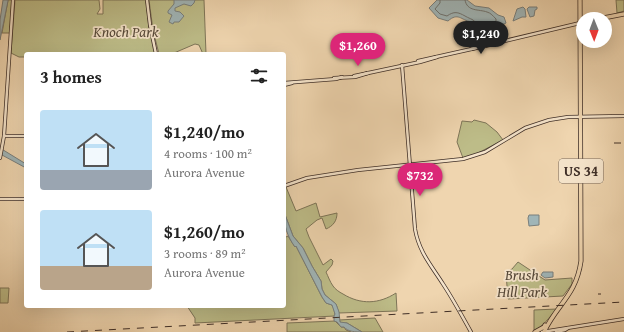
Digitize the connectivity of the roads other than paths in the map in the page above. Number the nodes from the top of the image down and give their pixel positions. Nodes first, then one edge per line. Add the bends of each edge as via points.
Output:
1 (13, 0) edge
2 (147, 0) edge
3 (580, 0) edge
4 (581, 12) edge
5 (624, 13) edge
6 (612, 15) edge
7 (576, 24) edge
8 (581, 48) edge
9 (157, 52) edge
10 (402, 65) junction
11 (286, 84) edge
12 (624, 116) edge
13 (580, 117) junction
14 (4, 136) junction
15 (24, 136) edge
16 (1, 154) edge
17 (0, 158) edge
18 (410, 165) junction
19 (286, 185) edge
20 (0, 198) edge
21 (24, 199) edge
22 (624, 319) edge
23 (568, 328) junction
24 (543, 331) edge
25 (471, 332) edge
26 (535, 332) edge
27 (556, 332) edge

1 - 14 street
2 - 9 street
3 - 4 main road, US 34
5 - 6 main road
7 - 10 street
8 - 13 main road, US 34
10 - 11 street via 340,79
10 - 18 street
12 - 13 street
13 - 18 street via 559,118 534,124 470,158
13 - 24 main road, US 34 via 579,273 575,285
14 - 15 street
14 - 16 street
16 - 17 street
18 - 19 street via 302,179
18 - 25 street via 416,233 421,251
20 - 21 street
22 - 23 street
23 - 24 street
23 - 27 street
24 - 26 main road, US 34

